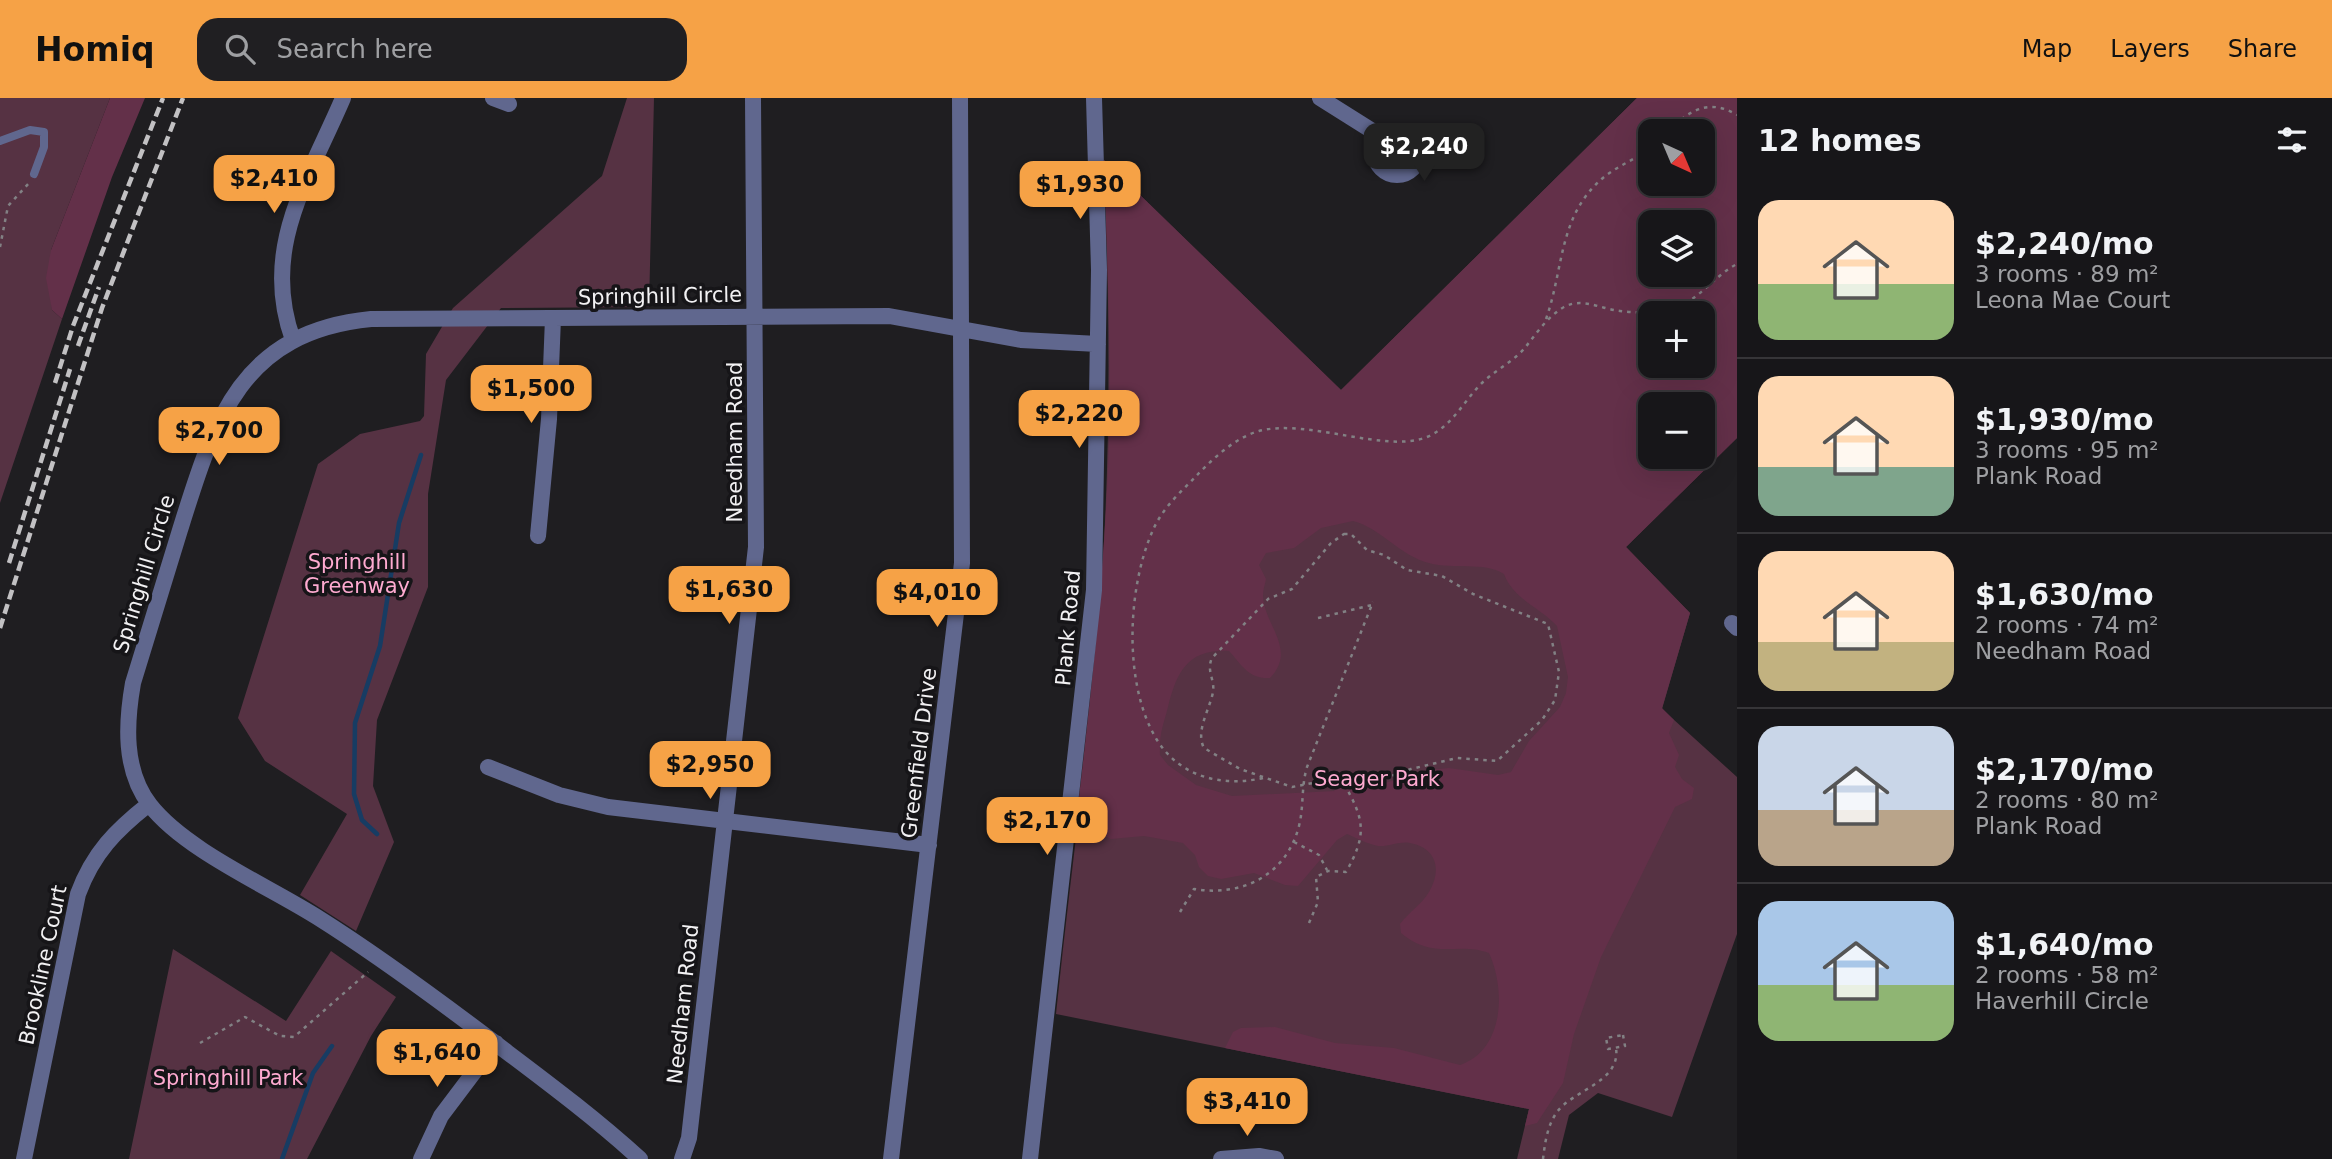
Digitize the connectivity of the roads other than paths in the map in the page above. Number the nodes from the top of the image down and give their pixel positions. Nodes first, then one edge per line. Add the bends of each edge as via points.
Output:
1 (343, 98) edge
2 (753, 98) edge
3 (960, 98) edge
4 (1094, 98) edge
5 (1320, 98) edge
6 (1382, 137) dead end
7 (0, 141) edge
8 (34, 174) road end
9 (756, 315) junction
10 (553, 318) junction
11 (963, 329) junction
12 (293, 340) junction
13 (1098, 344) junction
14 (538, 536) dead end
15 (488, 767) dead end
16 (149, 804) junction
17 (724, 821) junction
18 (929, 845) junction
19 (496, 1044) junction
20 (24, 1159) edge
21 (421, 1159) edge
22 (640, 1159) edge
23 (682, 1159) edge
24 (891, 1159) edge
25 (1030, 1159) edge
26 (1221, 1159) edge
27 (1276, 1159) edge

1 - 12 street via 283,247 280,285
2 - 9 street, Needham Road
3 - 11 street, Greenfield Drive
4 - 13 street, Plank Road
5 - 6 street
7 - 8 lane via 30,130 44,132
9 - 10 street, Springhill Circle
9 - 11 street, Springhill Circle via 889,316
9 - 17 street, Needham Road via 756,547
10 - 12 street, Springhill Circle via 371,318
10 - 14 street via 550,419
11 - 13 street, Springhill Circle via 1021,340
11 - 18 street, Greenfield Drive via 962,563
12 - 16 street, Springhill Circle via 261,363 221,414 202,458 133,682 126,719 134,769
13 - 25 street, Plank Road via 1094,590
15 - 17 street via 559,795 608,807
16 - 19 street, Springhill Circle via 180,834 373,953
16 - 20 street, Brookline Court via 106,841 78,894
17 - 18 street
17 - 23 street, Needham Road via 689,1139
18 - 24 street, Greenfield Drive
19 - 21 street via 441,1116
19 - 22 street, Springhill Circle
26 - 27 street

